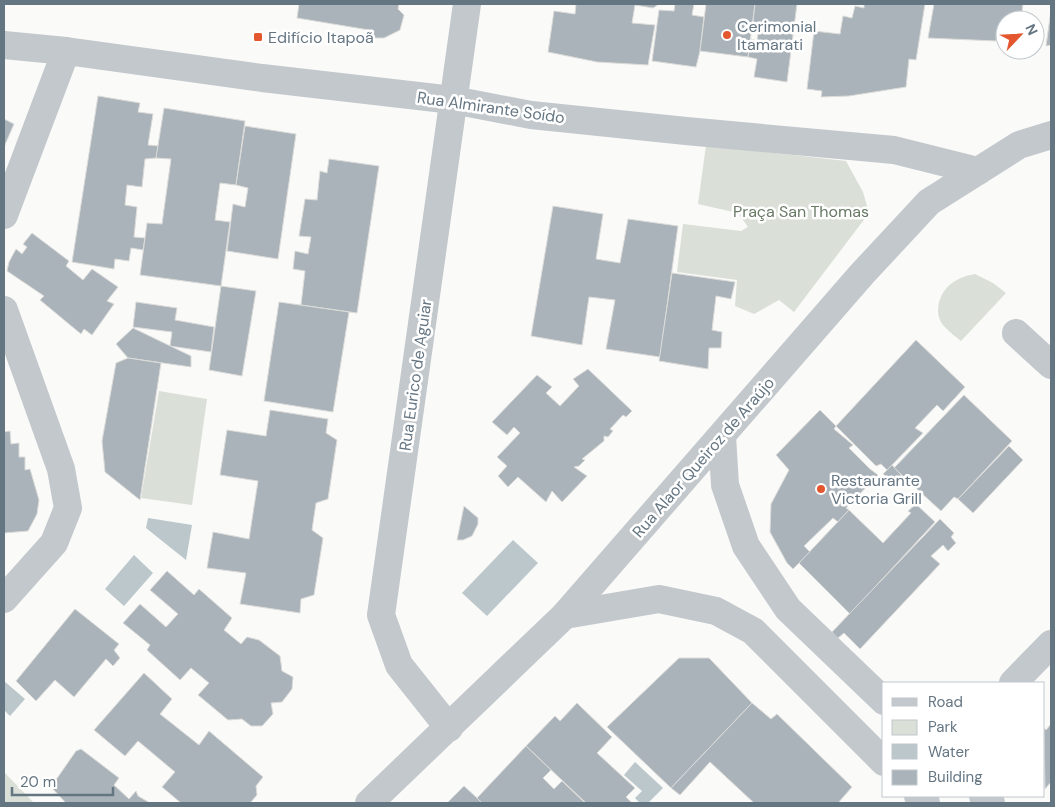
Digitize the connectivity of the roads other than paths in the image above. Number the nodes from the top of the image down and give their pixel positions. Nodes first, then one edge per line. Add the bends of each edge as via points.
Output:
1 (467, 4) edge
2 (4, 45) edge
3 (66, 51) junction
4 (453, 100) junction
5 (1051, 135) edge
6 (978, 171) junction
7 (4, 214) edge
8 (4, 310) edge
9 (1016, 333) dead end
10 (1051, 365) edge
11 (722, 436) junction
12 (4, 600) edge
13 (565, 615) junction
14 (1051, 644) edge
15 (1014, 682) edge
16 (882, 699) edge
17 (448, 728) junction
18 (882, 760) edge
19 (369, 803) edge

1 - 4 street, Rua Eurico de Aguiar
2 - 3 street, Rua Almirante Soído
3 - 4 street, Rua Almirante Soído
3 - 7 street
4 - 6 street, Rua Almirante Soído via 541,116 894,150
4 - 17 street, Rua Eurico de Aguiar via 381,615 400,665
5 - 6 street, Rua Alaor Queiroz de Araújo via 1019,145
6 - 11 street, Rua Alaor Queiroz de Araújo via 929,202
8 - 12 street via 62,469 68,508 54,543
9 - 10 street
11 - 13 street, Rua Alaor Queiroz de Araújo
11 - 16 street via 725,484 746,546 788,609
13 - 17 street, Rua Alaor Queiroz de Araújo
13 - 18 street via 659,599 716,611 753,631
14 - 15 street
17 - 19 street, Rua Alaor Queiroz de Araújo

